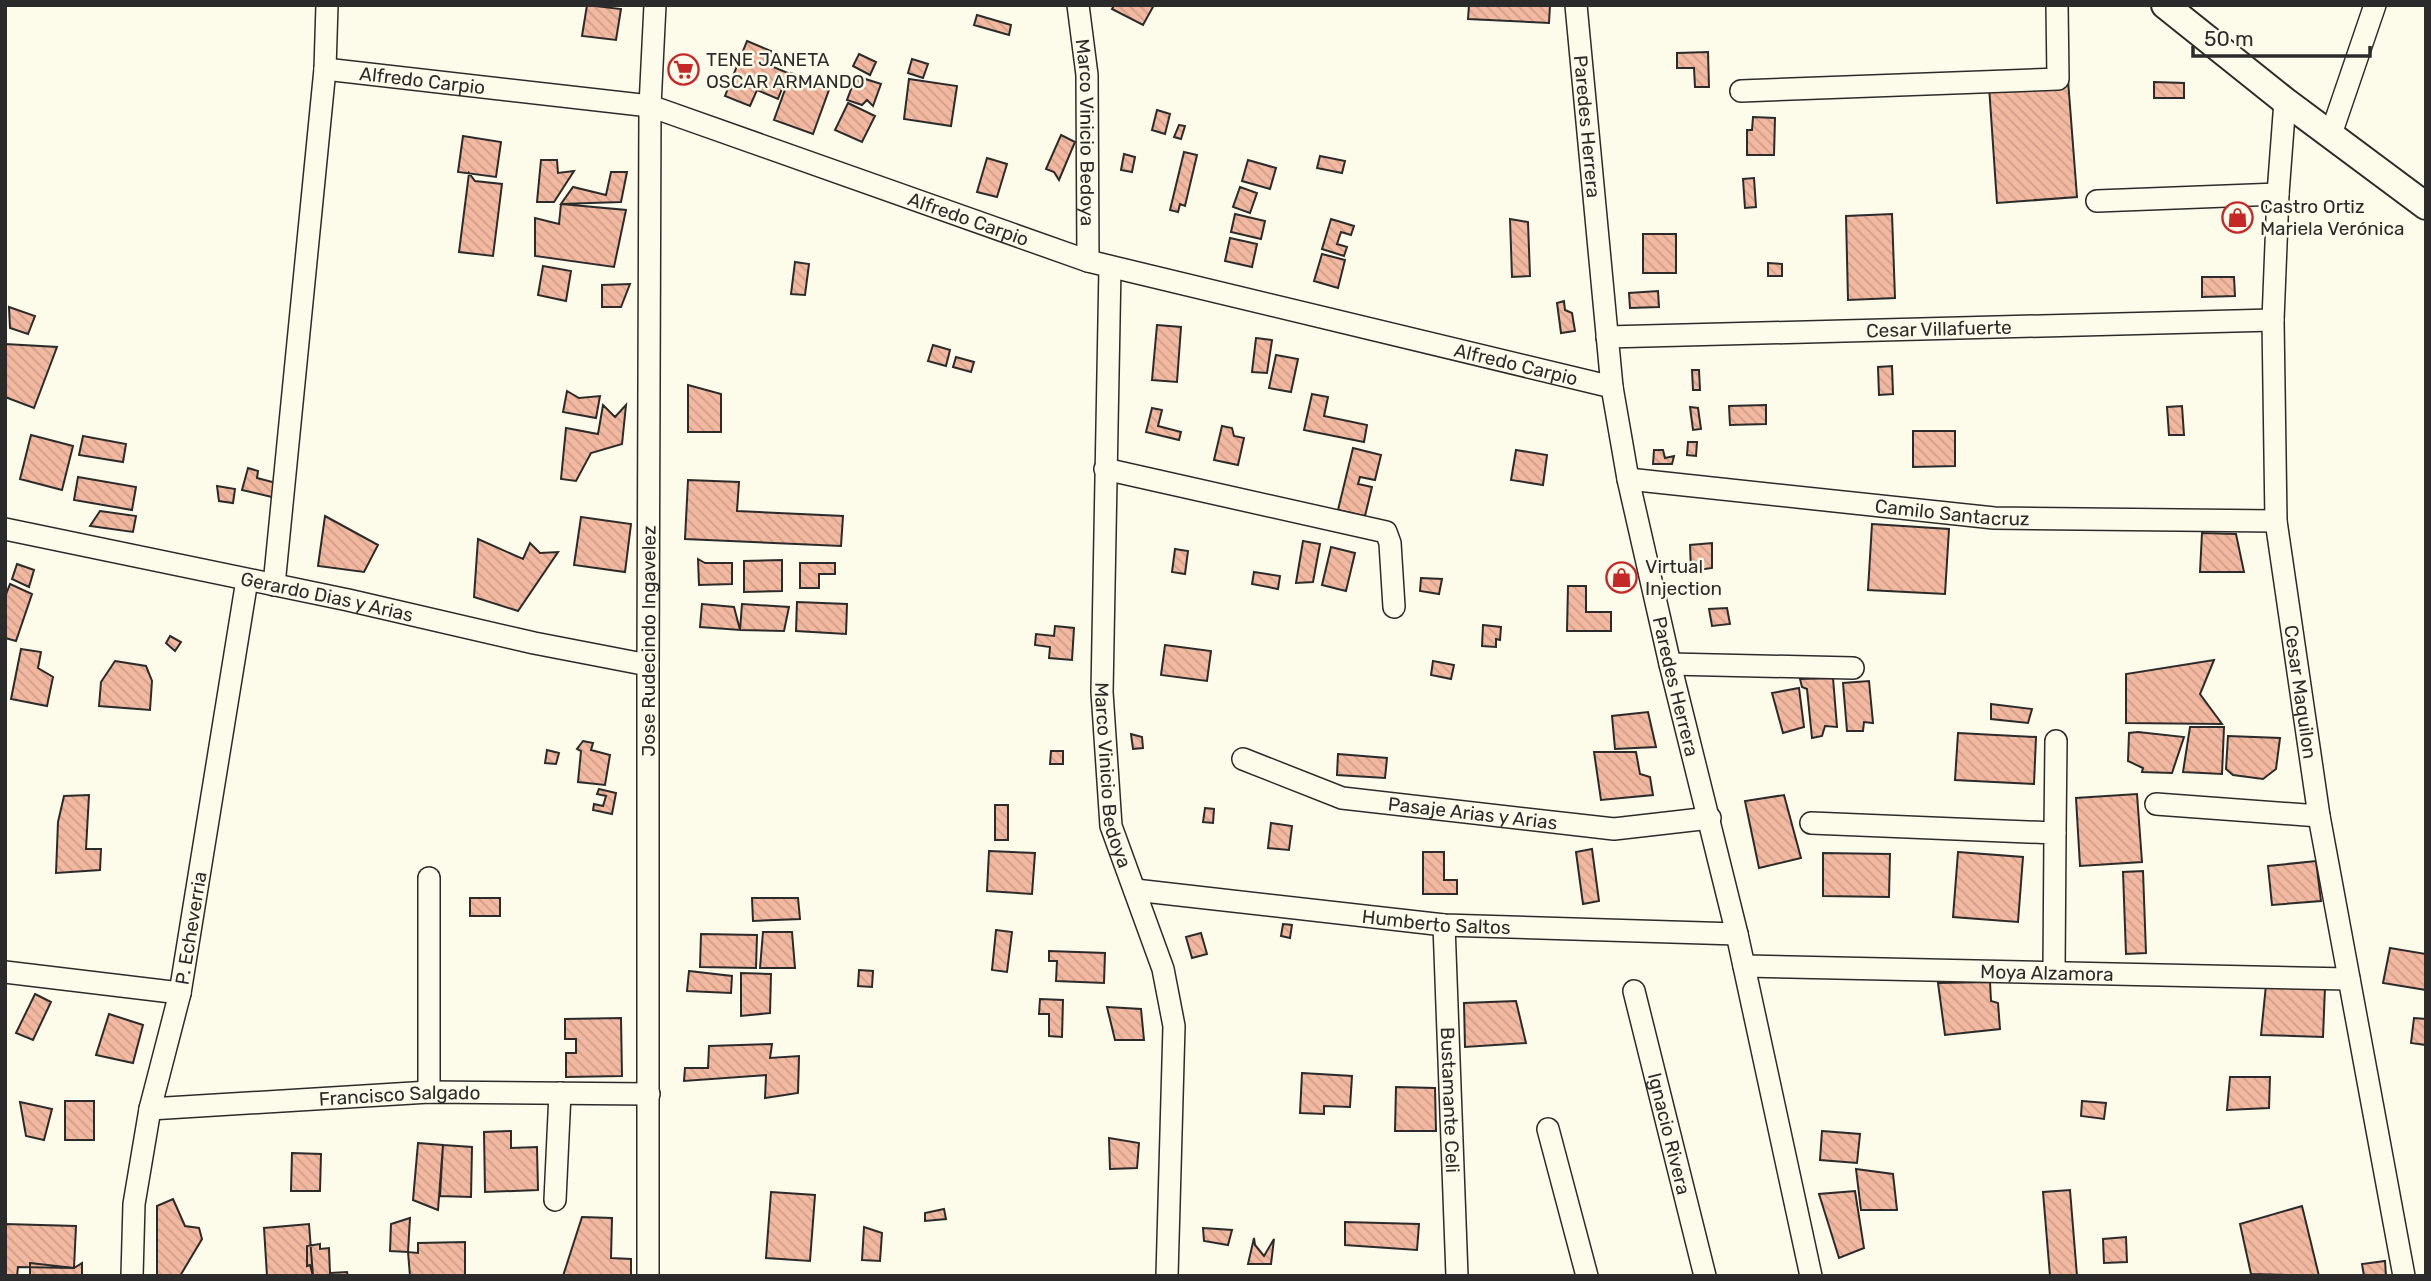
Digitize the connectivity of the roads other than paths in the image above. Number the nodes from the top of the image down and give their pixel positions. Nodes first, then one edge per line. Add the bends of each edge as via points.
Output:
1 (327, 5) edge
2 (655, 5) edge
3 (1078, 5) edge
4 (1576, 5) edge
5 (2057, 5) edge
6 (2165, 5) edge
7 (2375, 5) edge
8 (325, 69) junction
9 (1741, 91) dead end
10 (2285, 101) junction
11 (650, 106) junction
12 (2331, 134) junction
13 (2278, 194) junction
14 (2097, 201) dead end
15 (2426, 206) edge
16 (1088, 261) junction
17 (1110, 267) junction
18 (2273, 320) junction
19 (1607, 337) junction
20 (1612, 387) junction
21 (1105, 469) junction
22 (1628, 479) junction
23 (2276, 521) junction
24 (5, 529) edge
25 (247, 580) junction
26 (274, 585) junction
27 (1394, 607) dead end
28 (1670, 664) junction
29 (648, 665) junction
30 (1853, 668) dead end
31 (2056, 741) dead end
32 (1243, 759) dead end
33 (2156, 804) dead end
34 (2319, 816) junction
35 (1710, 818) junction
36 (1811, 823) dead end
37 (2055, 833) junction
38 (429, 878) dead end
39 (1135, 890) junction
40 (1444, 925) junction
41 (1737, 934) junction
42 (1744, 966) junction
43 (5, 972) edge
44 (2054, 972) junction
45 (2349, 979) junction
46 (1634, 991) dead end
47 (180, 993) junction
48 (429, 1092) junction
49 (561, 1093) junction
50 (649, 1094) junction
51 (149, 1109) junction
52 (1548, 1129) dead end
53 (555, 1200) dead end
54 (132, 1276) edge
55 (649, 1276) edge
56 (1167, 1276) edge
57 (1457, 1276) edge
58 (1587, 1276) edge
59 (1705, 1276) edge
60 (1811, 1276) edge
61 (2404, 1276) edge

1 - 8 street
2 - 11 street, Jose Rudecindo Ingavelez
3 - 16 street, Marco Vinicio Bedoya via 1087,75
4 - 19 street, Paredes Herrera
5 - 9 street via 2058,79
6 - 10 street
7 - 12 street
8 - 11 street, Alfredo Carpio
8 - 26 street
10 - 12 street
10 - 13 street, Cesar Maquilon
11 - 16 street, Alfredo Carpio
11 - 29 street, Jose Rudecindo Ingavelez
12 - 15 street
13 - 14 street
13 - 18 street, Cesar Maquilon
16 - 17 street, Alfredo Carpio
17 - 20 street, Alfredo Carpio
17 - 21 street, Marco Vinicio Bedoya
18 - 19 street, Cesar Villafuerte
18 - 23 street, Cesar Maquilon
19 - 20 street, Paredes Herrera
20 - 22 street, Paredes Herrera
21 - 27 street via 1386,532
21 - 39 street, Marco Vinicio Bedoya via 1102,691 1106,765 1111,826
22 - 23 street, Camilo Santacruz via 1994,518
22 - 28 street, Paredes Herrera
23 - 34 street, Cesar Maquilon
24 - 25 street, Gerardo Dias y Arias
25 - 26 street, Gerardo Dias y Arias
25 - 47 street, P. Echeverria
26 - 29 street, Gerardo Dias y Arias
28 - 30 street
28 - 35 street, Paredes Herrera
29 - 50 street, Jose Rudecindo Ingavelez
31 - 37 street
32 - 35 street, Pasaje Arias y Arias via 1342,798 1614,829
33 - 34 street
34 - 45 street, Cesar Maquilon
35 - 41 street, Paredes Herrera
36 - 37 street
37 - 44 street
38 - 48 street
39 - 40 street, Humberto Saltos
39 - 56 street, Marco Vinicio Bedoya via 1163,969 1174,1026
40 - 41 street, Humberto Saltos
40 - 57 street, Bustamante Celi
41 - 42 street, Paredes Herrera
42 - 44 street, Moya Alzamora
42 - 60 street, Paredes Herrera
43 - 47 street
44 - 45 street, Moya Alzamora
45 - 61 street, Cesar Maquilon
46 - 59 street, Ignacio Rivera
47 - 51 street, P. Echeverria
48 - 49 street, Francisco Salgado
48 - 51 street, Francisco Salgado
49 - 50 street, Francisco Salgado
49 - 53 street
50 - 55 street, Jose Rudecindo Ingavelez
51 - 54 street, P. Echeverria via 134,1204
52 - 58 street

